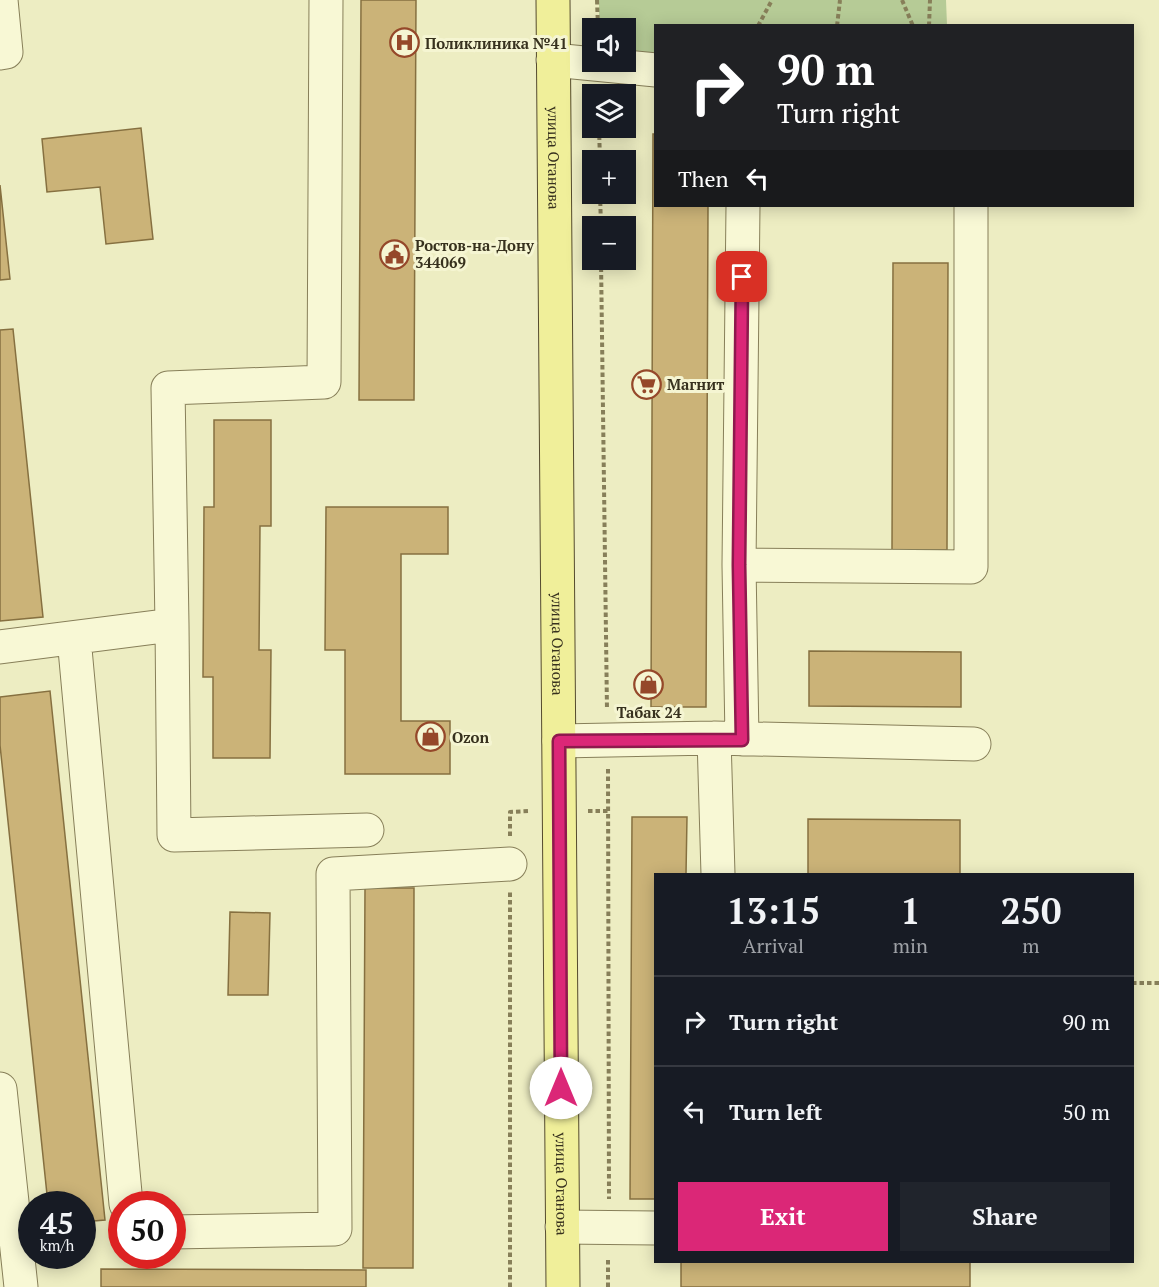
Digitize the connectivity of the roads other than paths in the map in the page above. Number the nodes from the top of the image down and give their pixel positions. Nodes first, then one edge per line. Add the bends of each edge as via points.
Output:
1 (1, 0) edge
2 (326, 0) edge
3 (553, 0) edge
4 (0, 53) edge
5 (553, 60) junction
6 (654, 70) edge
7 (743, 207) edge
8 (971, 207) edge
9 (739, 565) junction
10 (172, 625) junction
11 (74, 638) junction
12 (0, 647) edge
13 (728, 739) junction
14 (559, 741) junction
15 (974, 744) dead end
16 (367, 830) dead end
17 (510, 864) road end
18 (718, 873) edge
19 (0, 1089) edge
20 (4, 1160) edge
21 (125, 1191) edge
22 (562, 1227) junction
23 (654, 1228) edge
24 (186, 1232) edge
25 (21, 1287) edge
26 (562, 1287) edge

1 - 4 street via 6,52
2 - 10 street via 324,382 168,388
3 - 5 main road, улица Оганова
5 - 6 street
5 - 14 main road, улица Оганова
7 - 9 street
8 - 9 street via 972,567
9 - 13 street
10 - 11 street
10 - 16 street via 174,835
11 - 12 street
11 - 21 street
13 - 14 street
13 - 15 street
13 - 18 street
14 - 22 main road, улица Оганова
17 - 24 street via 333,874 335,1229
19 - 20 street
20 - 25 street
22 - 23 street
22 - 26 main road, улица Оганова

